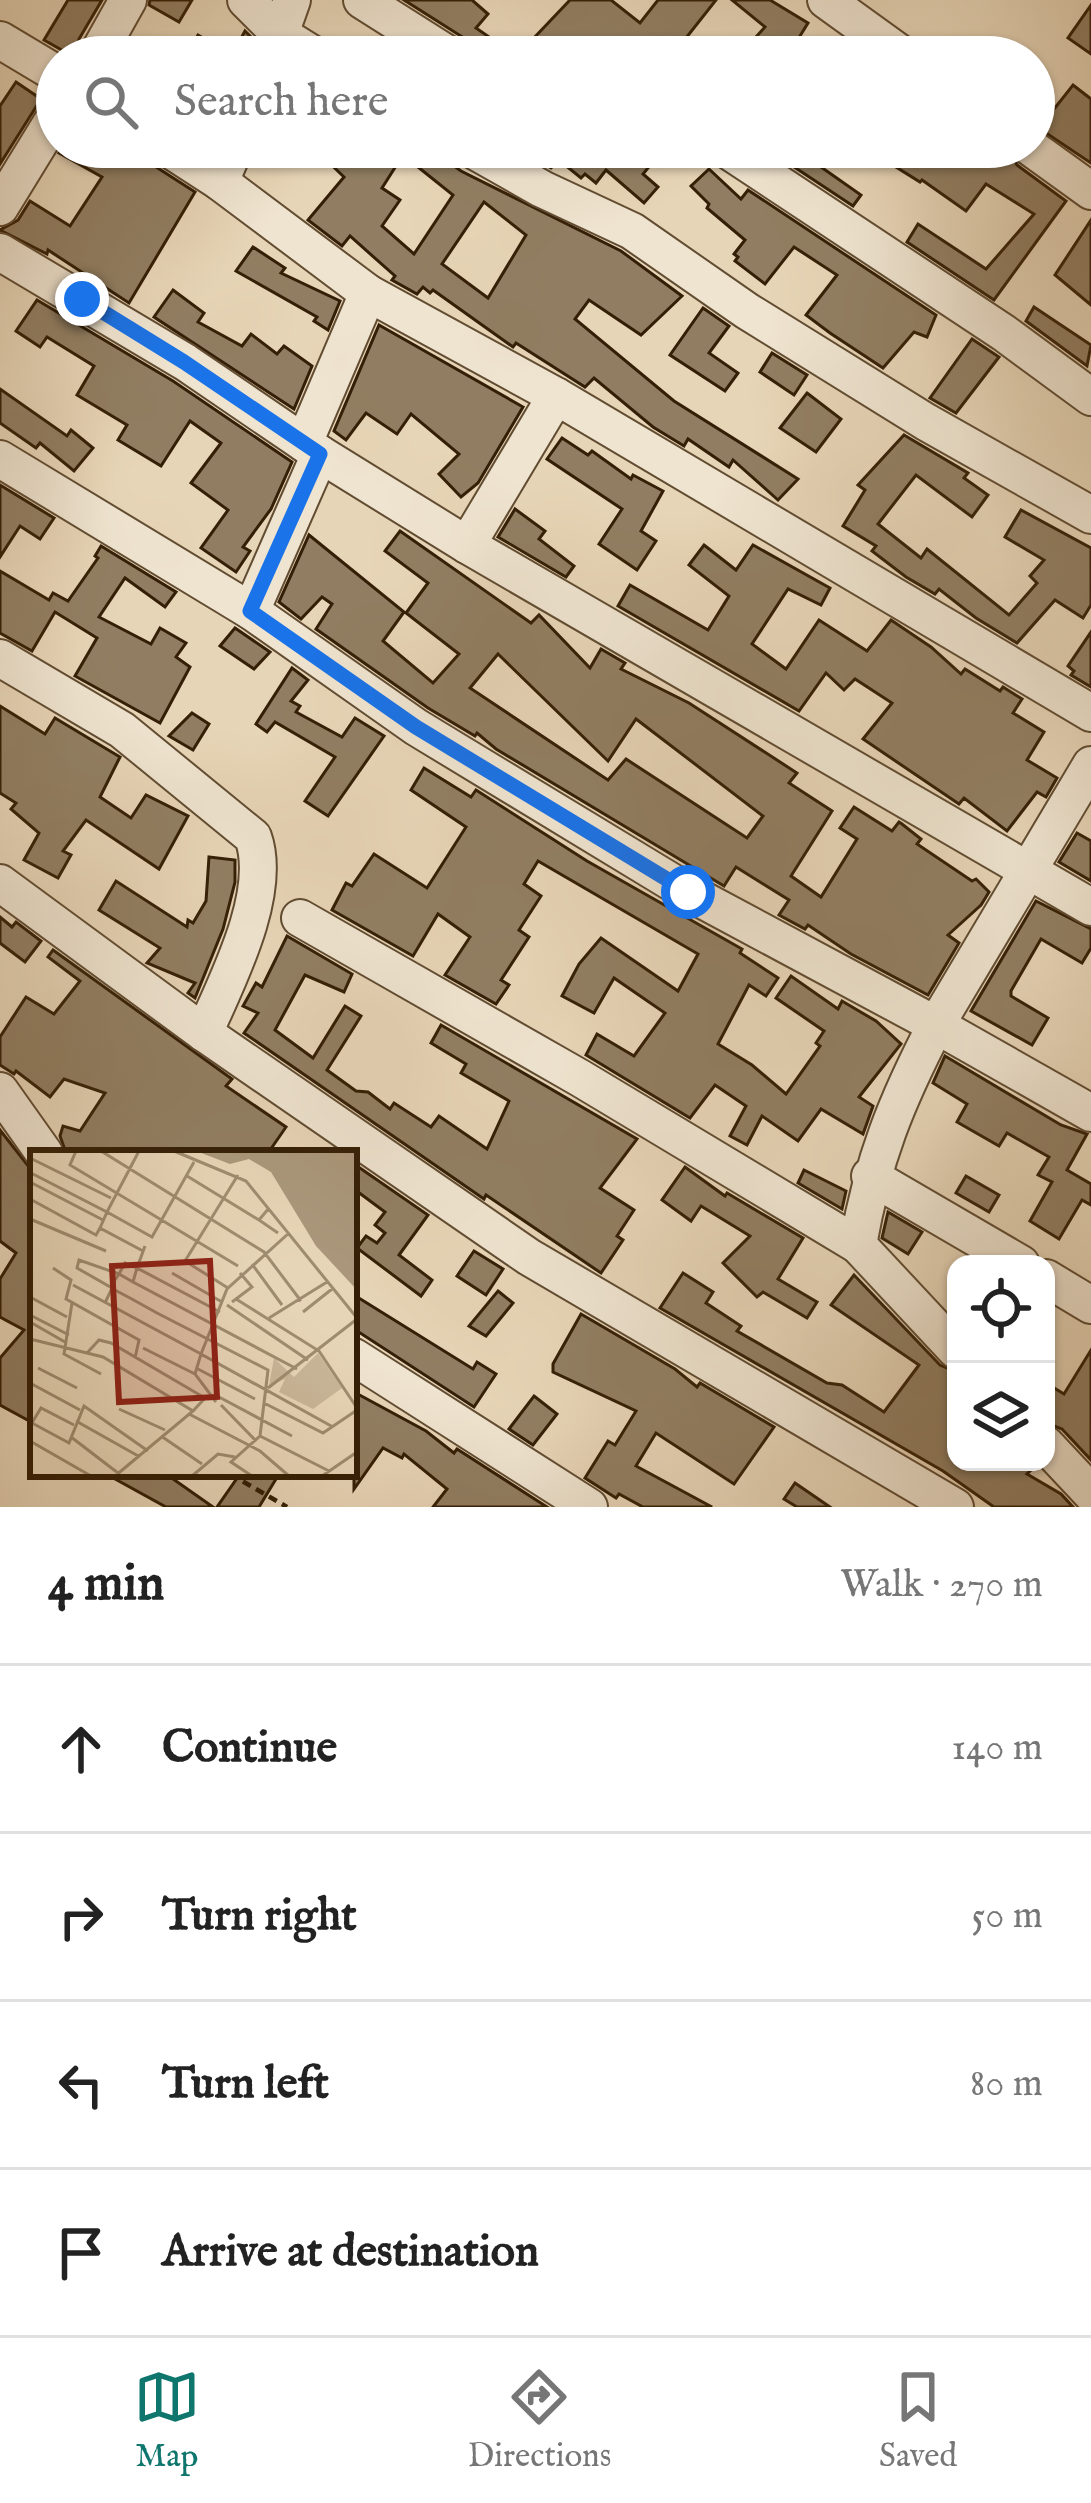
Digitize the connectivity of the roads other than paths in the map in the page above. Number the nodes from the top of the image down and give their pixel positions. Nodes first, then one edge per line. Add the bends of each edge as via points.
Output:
1 (128, 0) edge
2 (246, 0) edge
3 (362, 0) edge
4 (826, 0) edge
5 (281, 30) edge
6 (108, 36) edge
7 (419, 36) edge
8 (876, 36) edge
9 (0, 40) edge
10 (36, 61) edge
11 (36, 149) edge
12 (1055, 165) edge
13 (198, 168) edge
14 (226, 168) edge
15 (505, 168) edge
16 (755, 168) edge
17 (220, 182) junction
18 (1091, 191) edge
19 (0, 207) edge
20 (0, 252) edge
21 (368, 293) junction
22 (556, 396) junction
23 (1091, 397) edge
24 (312, 449) junction
25 (0, 459) edge
26 (1091, 515) edge
27 (467, 545) junction
28 (250, 611) junction
29 (0, 658) edge
30 (1091, 713) edge
31 (1091, 765) edge
32 (1028, 871) junction
33 (0, 883) edge
34 (1091, 907) edge
35 (300, 918) dead end
36 (936, 1025) junction
37 (204, 1034) junction
38 (0, 1091) edge
39 (1091, 1113) edge
40 (42, 1150) edge
41 (870, 1176) junction
42 (858, 1245) junction
43 (1006, 1255) edge
44 (1055, 1284) edge
45 (1091, 1305) edge
46 (947, 1340) edge
47 (357, 1359) edge
48 (1055, 1455) edge
49 (1091, 1493) edge
50 (589, 1507) edge
51 (955, 1507) edge

1 - 6 street
2 - 5 street
3 - 7 street
4 - 8 street
9 - 10 street
11 - 19 street
12 - 18 street
13 - 17 street
14 - 17 street
15 - 26 street via 632,231 906,410
16 - 23 street
17 - 21 street
20 - 24 street
21 - 22 street
21 - 24 street
22 - 27 street
22 - 30 street
24 - 27 street
24 - 28 street
25 - 28 street
27 - 32 street
28 - 36 street via 416,727 688,892
29 - 37 street via 122,730 253,837 259,854 244,932
31 - 32 street
32 - 34 street
32 - 36 street
33 - 37 street
35 - 42 street
36 - 39 street
36 - 41 street
37 - 51 street via 529,1257
38 - 40 street
41 - 42 street
41 - 43 street
42 - 46 street
44 - 45 street
47 - 50 street
48 - 49 street

